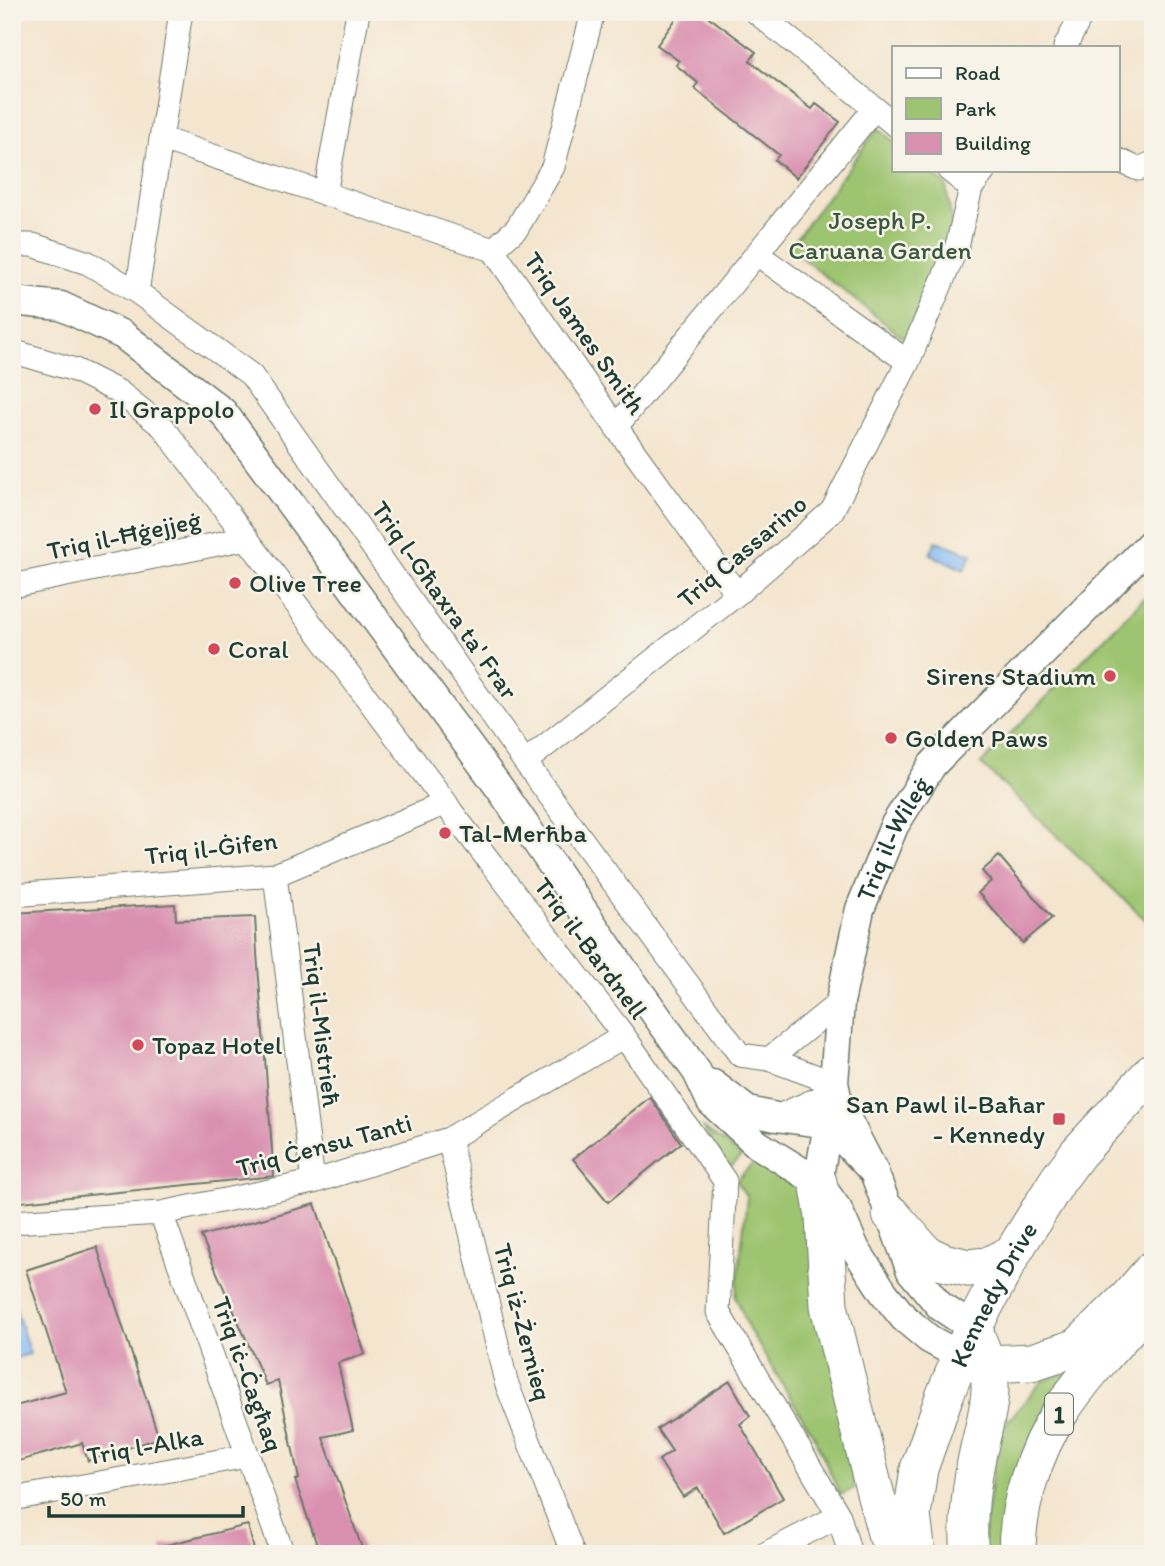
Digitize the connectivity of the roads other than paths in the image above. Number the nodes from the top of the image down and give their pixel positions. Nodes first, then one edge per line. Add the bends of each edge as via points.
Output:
1 (181, 12) edge
2 (358, 12) edge
3 (593, 12) edge
4 (756, 12) edge
5 (1083, 12) edge
6 (1066, 46) edge
7 (874, 109) junction
8 (892, 122) edge
9 (162, 139) junction
10 (1120, 161) edge
11 (1153, 163) edge
12 (951, 172) edge
13 (983, 172) edge
14 (971, 188) junction
15 (324, 194) junction
16 (12, 245) edge
17 (493, 250) junction
18 (757, 254) junction
19 (138, 292) junction
20 (12, 301) edge
21 (12, 351) edge
22 (908, 362) junction
23 (616, 427) junction
24 (247, 538) junction
25 (1153, 541) edge
26 (12, 586) edge
27 (737, 594) junction
28 (526, 762) junction
29 (446, 803) junction
30 (275, 875) junction
31 (12, 895) edge
32 (840, 1002) junction
33 (624, 1036) junction
34 (769, 1059) junction
35 (696, 1072) junction
36 (1153, 1072) edge
37 (834, 1100) junction
38 (449, 1139) junction
39 (313, 1182) junction
40 (818, 1182) junction
41 (161, 1213) junction
42 (891, 1214) junction
43 (12, 1222) edge
44 (1012, 1254) junction
45 (1153, 1269) edge
46 (1153, 1300) edge
47 (974, 1349) junction
48 (247, 1456) junction
49 (12, 1499) edge
50 (839, 1516) junction
51 (283, 1554) edge
52 (573, 1554) edge
53 (765, 1554) edge
54 (850, 1554) edge
55 (898, 1554) edge
56 (917, 1554) edge
57 (970, 1554) edge
58 (1017, 1554) edge

1 - 9 street
2 - 15 street
3 - 17 street via 553,167 517,228
4 - 7 street
5 - 6 street
7 - 8 street
7 - 18 street
9 - 15 street, Triq James Smith
9 - 19 street
10 - 11 street via 1138,169
12 - 14 street
13 - 14 street, Triq Cassarino
14 - 22 street, Triq Cassarino via 957,246
15 - 17 street, Triq James Smith
16 - 19 street, Triq l-Għaxra ta' Frar via 33,245 88,263
17 - 23 street, Triq James Smith
18 - 22 street
18 - 23 street
19 - 28 street, Triq l-Għaxra ta' Frar via 251,375
20 - 35 street via 61,306 123,335 223,412 501,790
21 - 24 street, Triq il-Bardnell via 75,370 119,392 163,427
22 - 27 street, Triq Cassarino via 832,511
23 - 27 street, Triq James Smith
24 - 26 street, Triq il-Ħġejjeġ
24 - 29 street, Triq il-Bardnell
25 - 32 street, Triq il-Wileġ via 932,765 894,826 860,909
27 - 28 street, Triq Cassarino
28 - 34 street, Triq l-Għaxra ta' Frar via 740,1055
29 - 30 street, Triq il-Ġifen
29 - 33 street, Triq il-Bardnell
30 - 31 street, Triq il-Ġifen
30 - 39 street, Triq il-Mistrieħ
32 - 34 street
32 - 37 street, Triq il-Wileġ
33 - 38 street, Triq Ċensu Tanti
33 - 50 street, Triq il-Bardnell via 725,1181 718,1312
34 - 37 street, Triq l-Għaxra ta' Frar
35 - 37 street via 748,1111 776,1117
35 - 40 street via 711,1102 730,1121 757,1144
36 - 44 highway, Kennedy Drive via 1078,1153
37 - 40 street, Triq il-Wileġ
37 - 42 street via 874,1172
38 - 39 street, Triq Ċensu Tanti
38 - 52 street, Triq iż-Żernieq via 506,1382
39 - 41 street, Triq Ċensu Tanti
40 - 47 street via 838,1210 856,1250 904,1318 929,1339
40 - 55 highway via 829,1306 886,1533
41 - 43 street, Triq Ċensu Tanti
41 - 48 street, Triq iċ-Ċagħaq
42 - 44 highway via 926,1254 943,1262 968,1268 987,1266
42 - 47 street via 911,1271
44 - 47 highway, Kennedy Drive
45 - 47 highway via 1078,1347 1032,1362
46 - 58 highway, 1 via 1059,1412 1035,1460 1023,1501
47 - 56 highway, Kennedy Drive via 939,1410 919,1469 912,1515
47 - 57 highway via 991,1388 974,1470
48 - 49 street, Triq l-Alka
48 - 51 street, Triq iċ-Ċagħaq
50 - 53 street
50 - 54 street, Triq il-Bardnell

